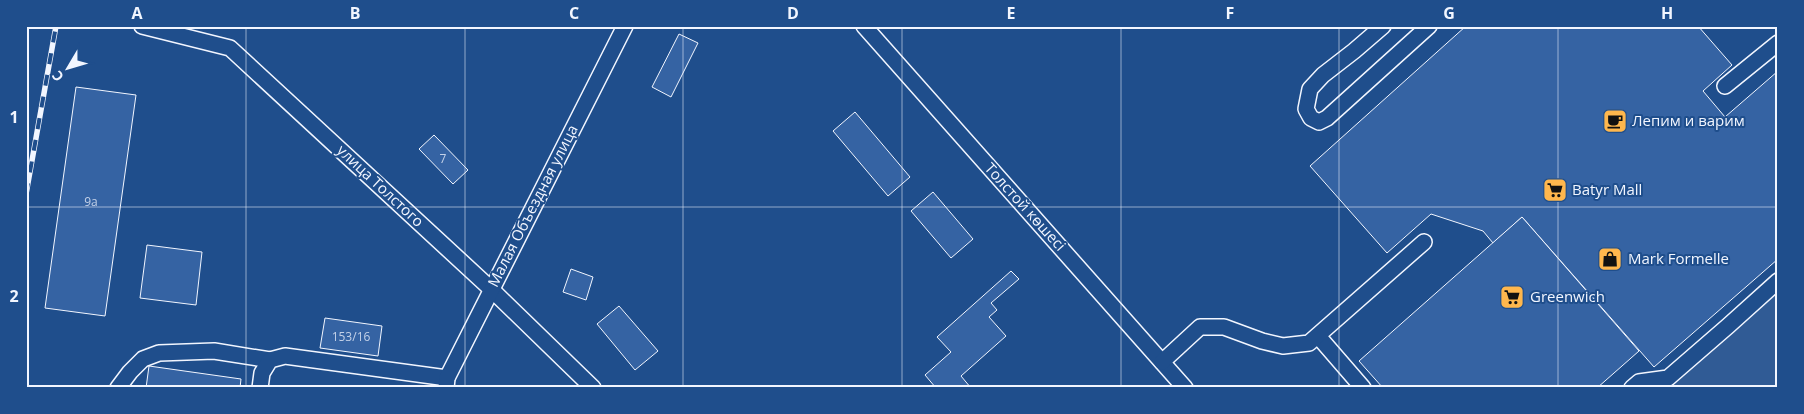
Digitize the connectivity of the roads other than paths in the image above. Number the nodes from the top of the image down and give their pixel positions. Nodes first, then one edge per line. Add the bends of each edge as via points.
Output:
1 (142, 26) edge
2 (625, 26) edge
3 (864, 26) edge
4 (1383, 26) edge
5 (1429, 26) edge
6 (1778, 43) edge
7 (1725, 86) dead end
8 (1424, 242) dead end
9 (1778, 281) edge
10 (491, 289) junction
11 (1318, 336) junction
12 (270, 360) junction
13 (1162, 362) junction
14 (446, 383) edge
15 (118, 388) edge
16 (260, 388) edge
17 (594, 388) edge
18 (1186, 388) edge
19 (1363, 388) edge
20 (1632, 388) edge

1 - 10 street, улица Толстого via 230,48
2 - 10 street, Малая Объездная улица
3 - 13 street, Толстой көшесі
4 - 5 street via 1323,74 1310,89 1306,109 1311,118 1319,122 1327,118
6 - 7 street
8 - 11 street
9 - 20 street via 1668,378 1639,382
10 - 14 street, Малая Объездная улица
10 - 17 street, улица Толстого
11 - 13 street via 1310,343 1283,346 1224,327 1200,327
11 - 19 street
12 - 14 street via 285,356
12 - 15 street via 214,351 159,353 143,359
12 - 16 street via 262,373
13 - 18 street, Толстой көшесі

